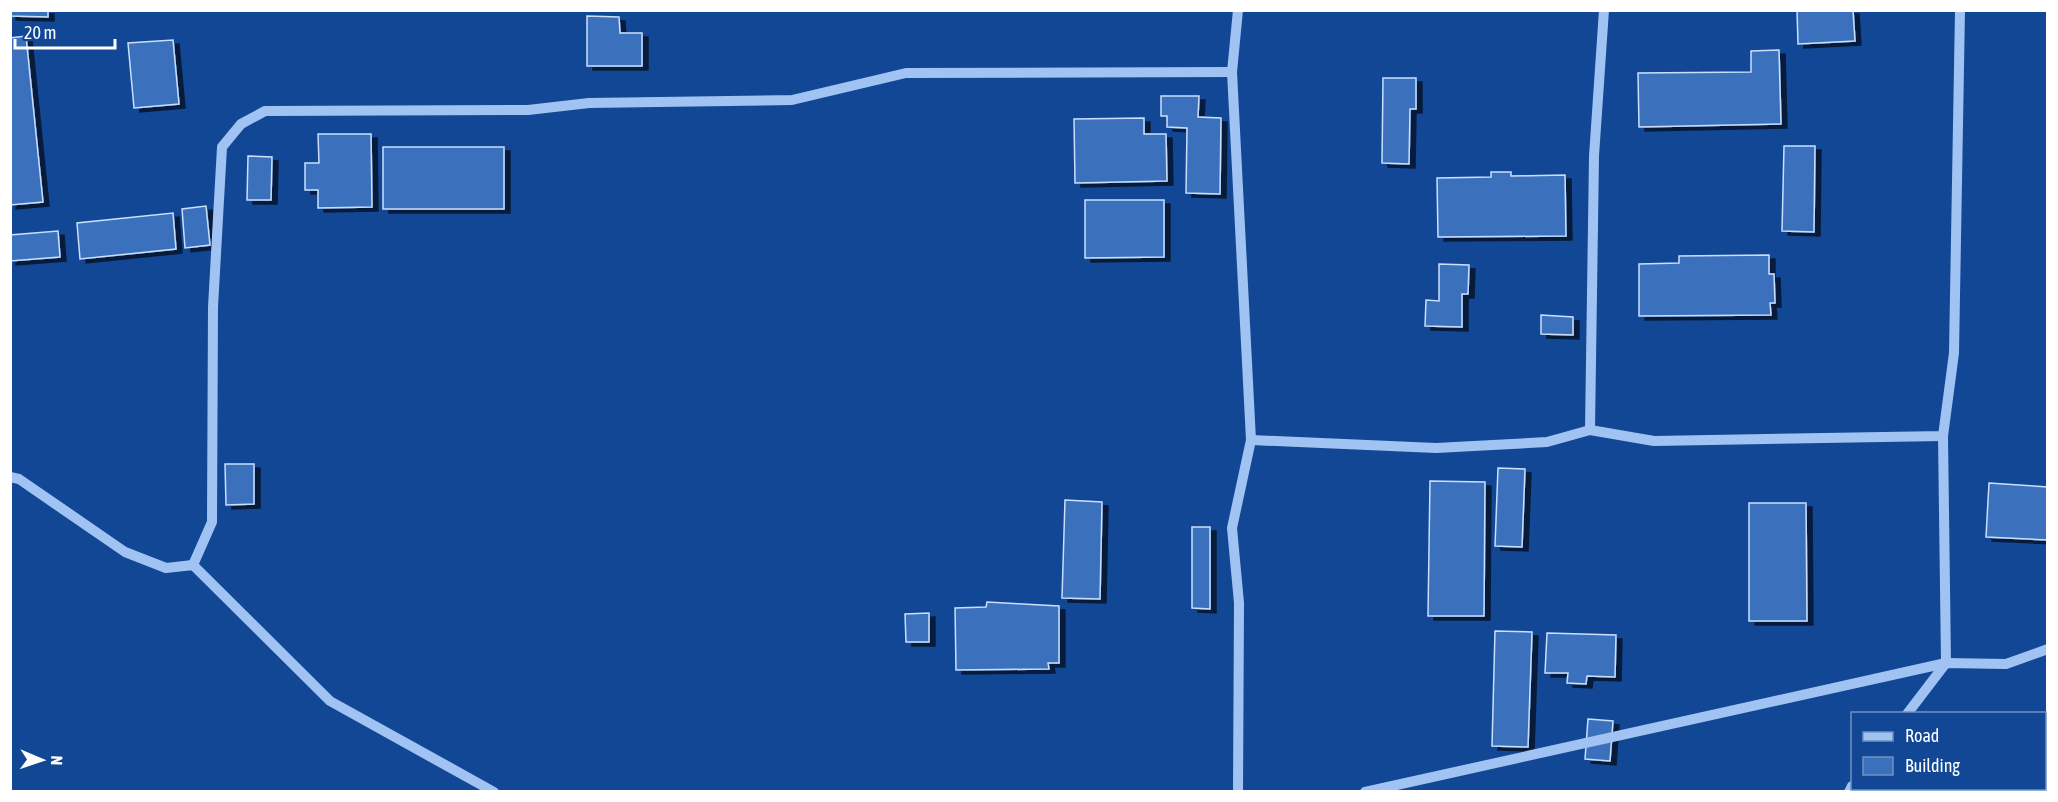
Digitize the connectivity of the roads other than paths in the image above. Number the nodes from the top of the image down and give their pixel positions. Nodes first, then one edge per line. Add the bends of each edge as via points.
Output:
1 (1238, 10) edge
2 (1604, 10) edge
3 (1960, 10) edge
4 (1232, 72) junction
5 (1590, 430) junction
6 (1943, 436) junction
7 (1251, 440) junction
8 (10, 477) edge
9 (193, 565) junction
10 (2048, 650) edge
11 (1946, 663) junction
12 (1909, 712) edge
13 (494, 792) edge
14 (1238, 792) edge
15 (1365, 792) edge

1 - 4 street
2 - 5 street via 1594,156
3 - 6 street via 1954,353
4 - 7 street
4 - 9 street via 906,73 792,100 589,104 528,110 265,111 242,124 222,147 213,307 212,522
5 - 6 street via 1654,441
5 - 7 street via 1547,442 1436,448
6 - 11 street
7 - 14 street via 1232,528 1239,603
8 - 9 street via 19,479 125,552 166,568
9 - 13 street via 330,701
10 - 11 street via 2006,664
11 - 12 street
11 - 15 street

